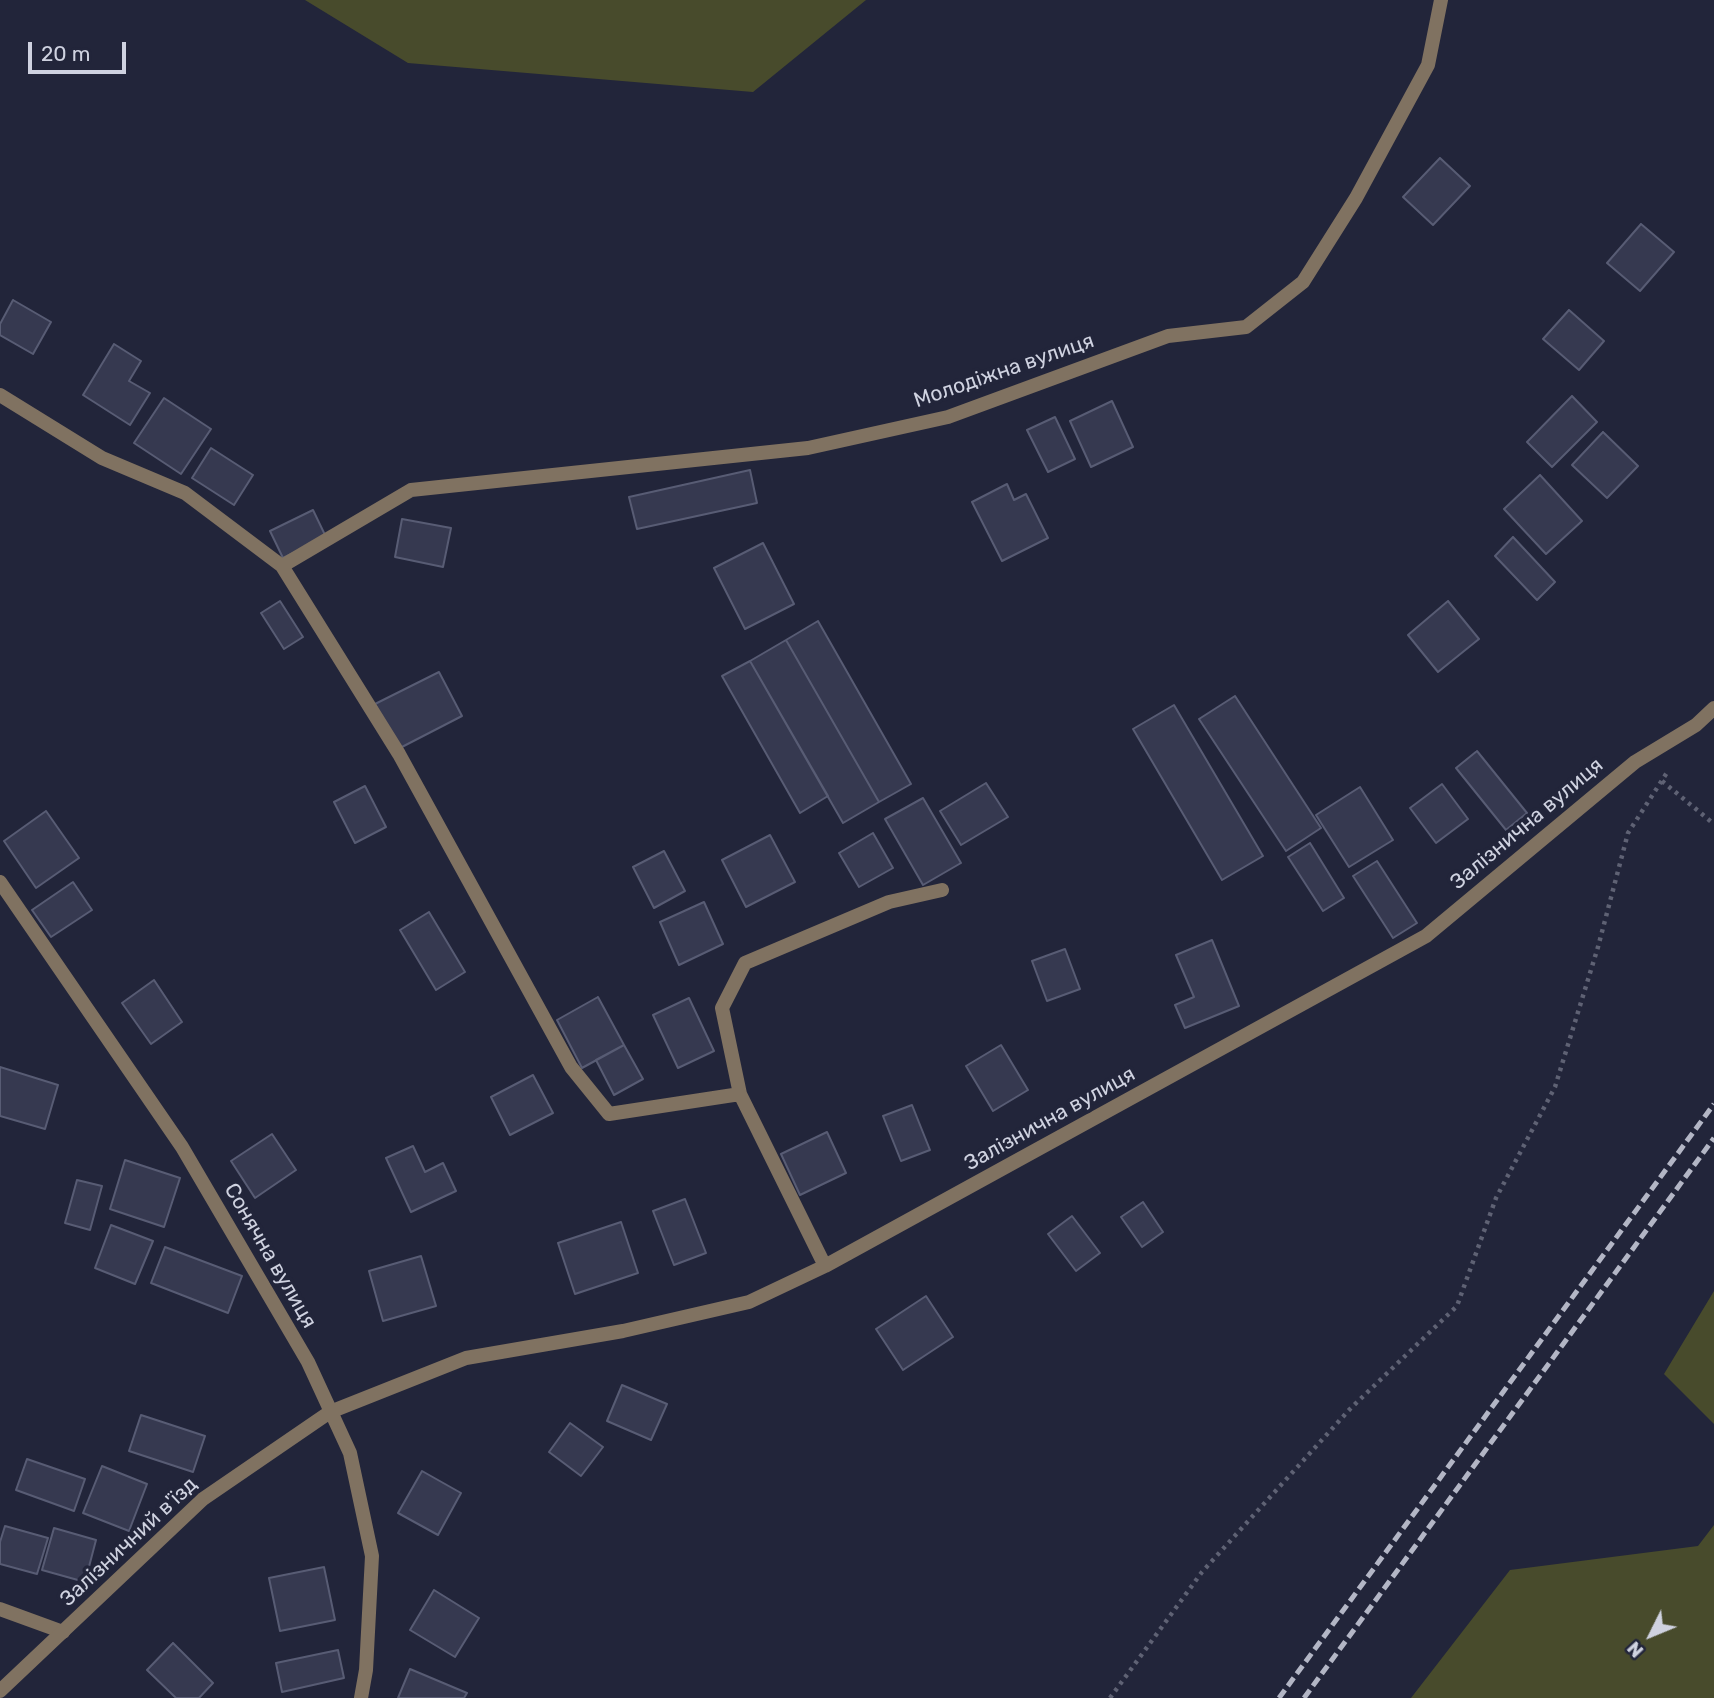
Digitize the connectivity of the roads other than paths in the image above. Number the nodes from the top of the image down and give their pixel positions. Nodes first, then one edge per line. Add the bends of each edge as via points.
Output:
1 (1441, 0) edge
2 (0, 396) edge
3 (282, 566) junction
4 (1714, 708) edge
5 (0, 882) edge
6 (942, 890) dead end
7 (740, 1094) junction
8 (825, 1266) junction
9 (330, 1412) junction
10 (0, 1609) edge
11 (63, 1632) junction
12 (0, 1692) edge
13 (361, 1698) edge

1 - 3 street, Молодіжна вулиця via 1428,65 1356,198 1303,282 1246,327 1168,336 948,417 808,448 411,489
2 - 3 street via 102,458 185,493
3 - 7 street via 399,754 571,1067 610,1114
4 - 8 street, Залізнична вулиця via 1696,726 1635,762 1426,936
5 - 9 street, Сонячна вулиця via 182,1147 308,1363
6 - 7 street via 889,902 745,963 722,1008
7 - 8 street
8 - 9 street, Залізнична вулиця via 749,1302 623,1331 466,1358
9 - 11 street, Залізничний в'їзд via 203,1499
9 - 13 street, Сонячна вулиця via 350,1453 372,1556
10 - 11 street
11 - 12 street, Залізничний в'їзд

